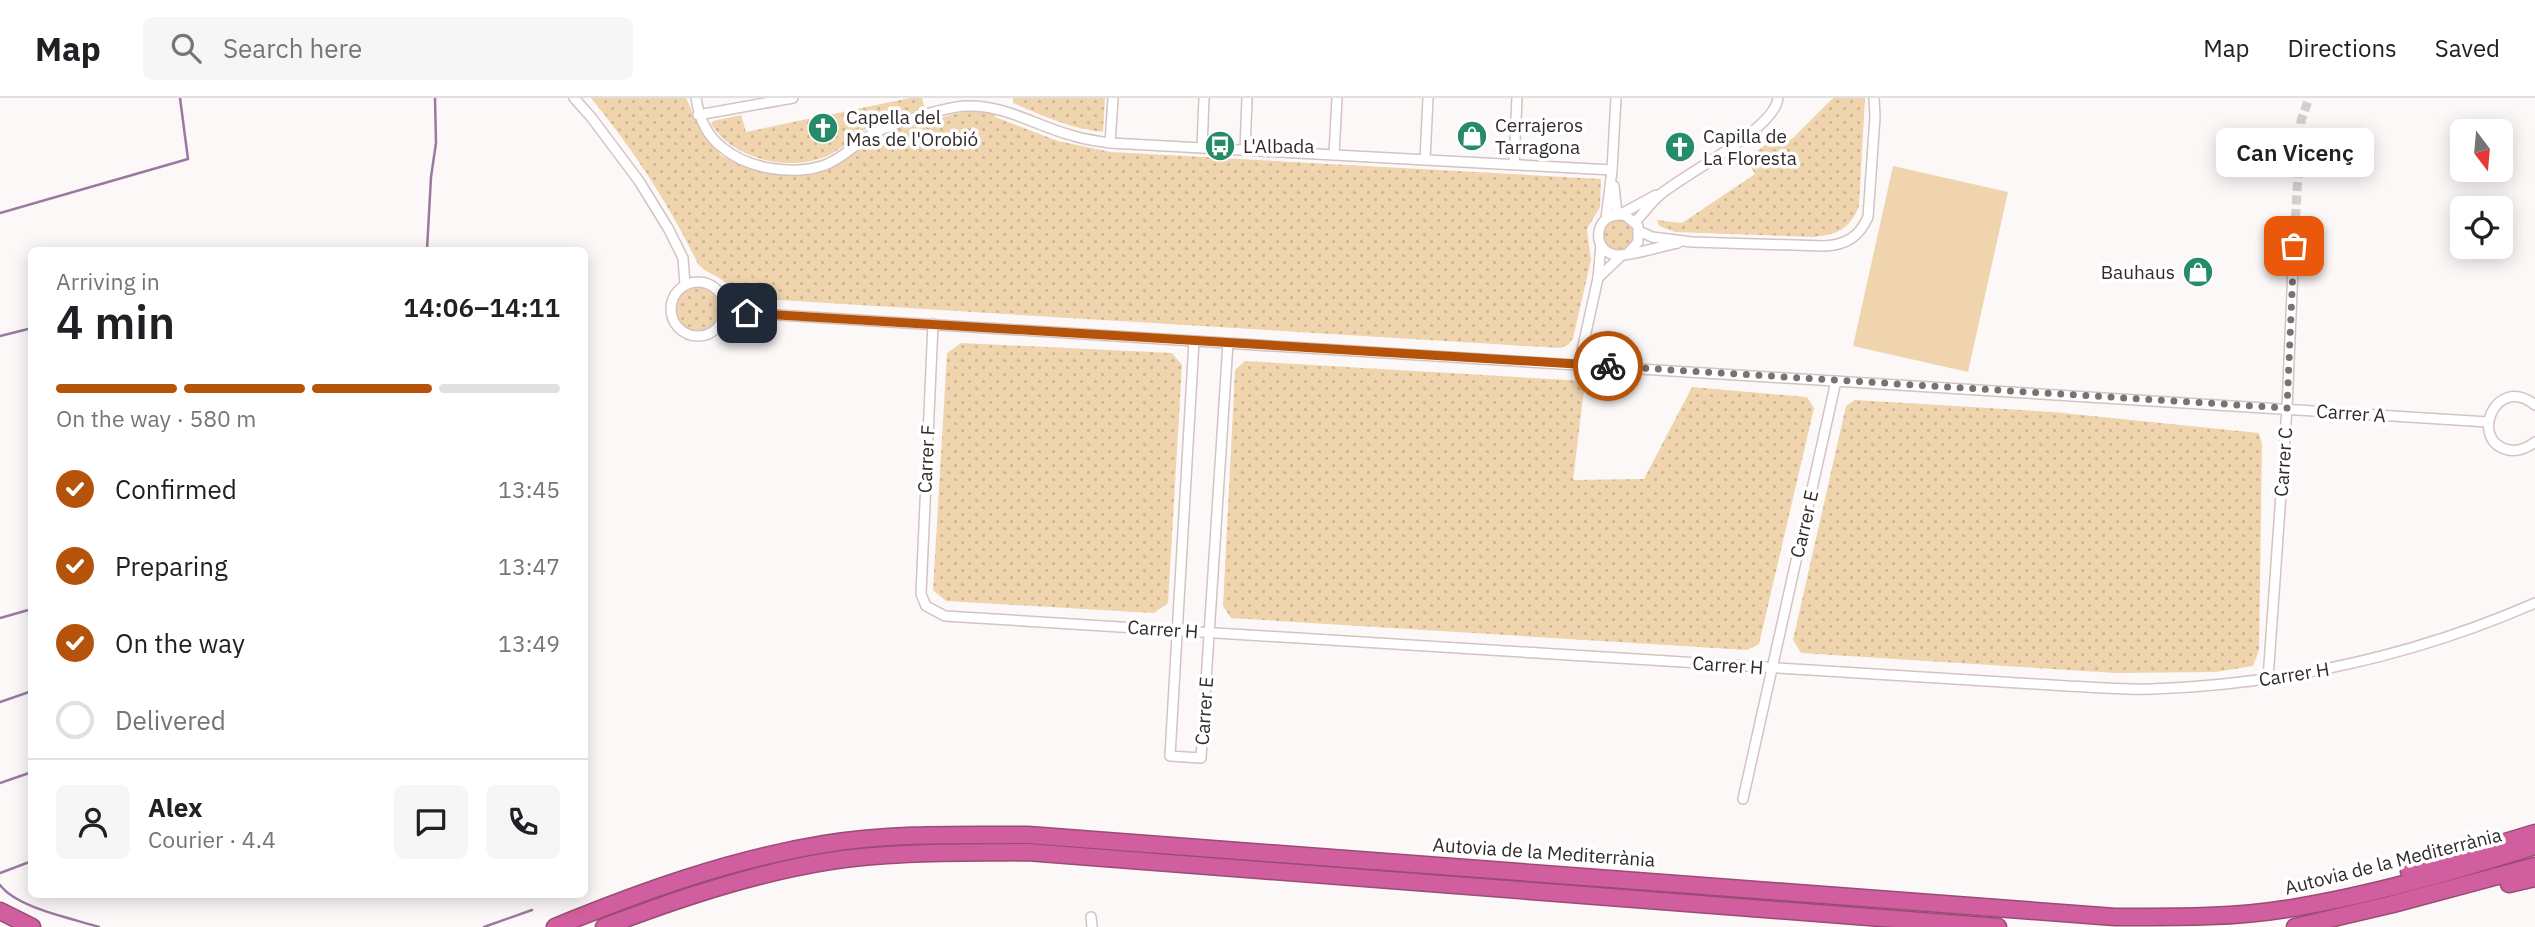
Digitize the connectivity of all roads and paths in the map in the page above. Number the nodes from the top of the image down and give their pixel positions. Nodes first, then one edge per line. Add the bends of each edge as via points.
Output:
1 (574, 98) edge
2 (696, 98) edge
3 (793, 98) edge
4 (985, 98) edge
5 (1113, 98) edge
6 (1204, 98) edge
7 (1247, 98) edge
8 (1337, 98) edge
9 (1428, 98) edge
10 (1517, 98) edge
11 (1616, 98) edge
12 (1778, 98) edge
13 (1874, 98) edge
14 (1883, 98) edge
15 (961, 106) junction
16 (698, 115) junction
17 (1875, 117) junction
18 (1110, 143) junction
19 (1202, 148) junction
20 (1245, 150) junction
21 (1334, 155) junction
22 (1425, 160) junction
23 (1514, 164) junction
24 (1612, 170) junction
25 (1661, 193) junction
26 (1619, 214) junction
27 (1606, 219) junction
28 (1637, 227) junction
29 (1692, 242) junction
30 (1601, 245) junction
31 (2294, 246) tunnel mouth
32 (1625, 254) junction
33 (1598, 278) junction
34 (685, 285) junction
35 (724, 300) junction
36 (747, 313) junction
37 (722, 323) junction
38 (933, 324) junction
39 (1194, 341) junction
40 (1228, 343) junction
41 (1579, 364) junction
42 (1836, 381) junction
43 (2535, 405) edge
44 (2287, 408) junction
45 (2488, 422) junction
46 (2534, 445) edge
47 (920, 594) joint
48 (2535, 603) edge
49 (1178, 629) junction
50 (1210, 632) junction
51 (1772, 667) junction
52 (2268, 679) junction
53 (1742, 799) dead end
54 (2535, 833) edge
55 (2535, 846) edge
56 (2535, 866) edge
57 (2535, 877) edge
58 (0, 911) edge
59 (2237, 914) junction
60 (32, 927) edge
61 (555, 927) edge
62 (604, 927) edge
63 (1998, 927) edge
64 (2298, 927) edge
65 (2326, 927) edge

1 - 34 street via 639,181 668,228 683,258
2 - 16 street
3 - 16 street
4 - 15 street
5 - 18 street
6 - 19 street
7 - 20 street
8 - 21 street
9 - 22 street
10 - 23 street
11 - 24 street
12 - 25 street via 1755,130
13 - 17 street
14 - 17 street
15 - 16 street via 893,125 825,165 801,170 769,168 723,149
15 - 18 street via 982,105 1073,136
17 - 29 street via 1868,216 1852,240 1824,246
18 - 19 street
19 - 20 street
20 - 21 street
21 - 22 street
22 - 23 street
23 - 24 street
24 - 26 street
24 - 27 street
25 - 26 street
25 - 28 street
26 - 27 street
26 - 28 street
27 - 30 street via 1598,234
28 - 29 street via 1652,237
28 - 32 street via 1636,247
29 - 32 street
30 - 32 street via 1610,253
30 - 33 street
31 - 44 street, Carrer C
32 - 33 street
33 - 41 street
34 - 35 street via 712,286
34 - 37 street via 671,303 677,326 699,337
35 - 36 street, Carrer A
35 - 37 street
36 - 37 street, Carrer A
36 - 38 street, Carrer A
38 - 39 street, Carrer A
38 - 47 street, Carrer F
39 - 40 street, Carrer A
39 - 49 street, Carrer E
40 - 41 street, Carrer A
40 - 50 street, Carrer E
41 - 42 street, Carrer A
42 - 44 street, Carrer A
42 - 51 street, Carrer E
43 - 45 street via 2520,397 2504,399 2494,407
44 - 45 street, Carrer A
44 - 52 street, Carrer C
45 - 46 street via 2492,438 2505,449 2517,451
47 - 49 street, Carrer H via 926,606 945,615
48 - 52 street, Carrer H via 2404,651
49 - 50 street, Carrer H
49 - 50 street, Carrer E via 1170,756 1201,758
50 - 51 street, Carrer H
51 - 52 street, Carrer H via 2149,689
51 - 53 street, Carrer E
54 - 59 highway via 2365,883 2259,905
55 - 59 highway, Autovia de la Mediterrània via 2336,899
56 - 64 highway, Autovia de la Mediterrània
57 - 65 highway
58 - 60 highway
59 - 61 highway, Autovia de la Mediterrània via 2115,917 1028,835 909,835 826,844 739,862
62 - 63 highway, Autovia de la Mediterrània via 706,891 829,861 975,852 1027,852

